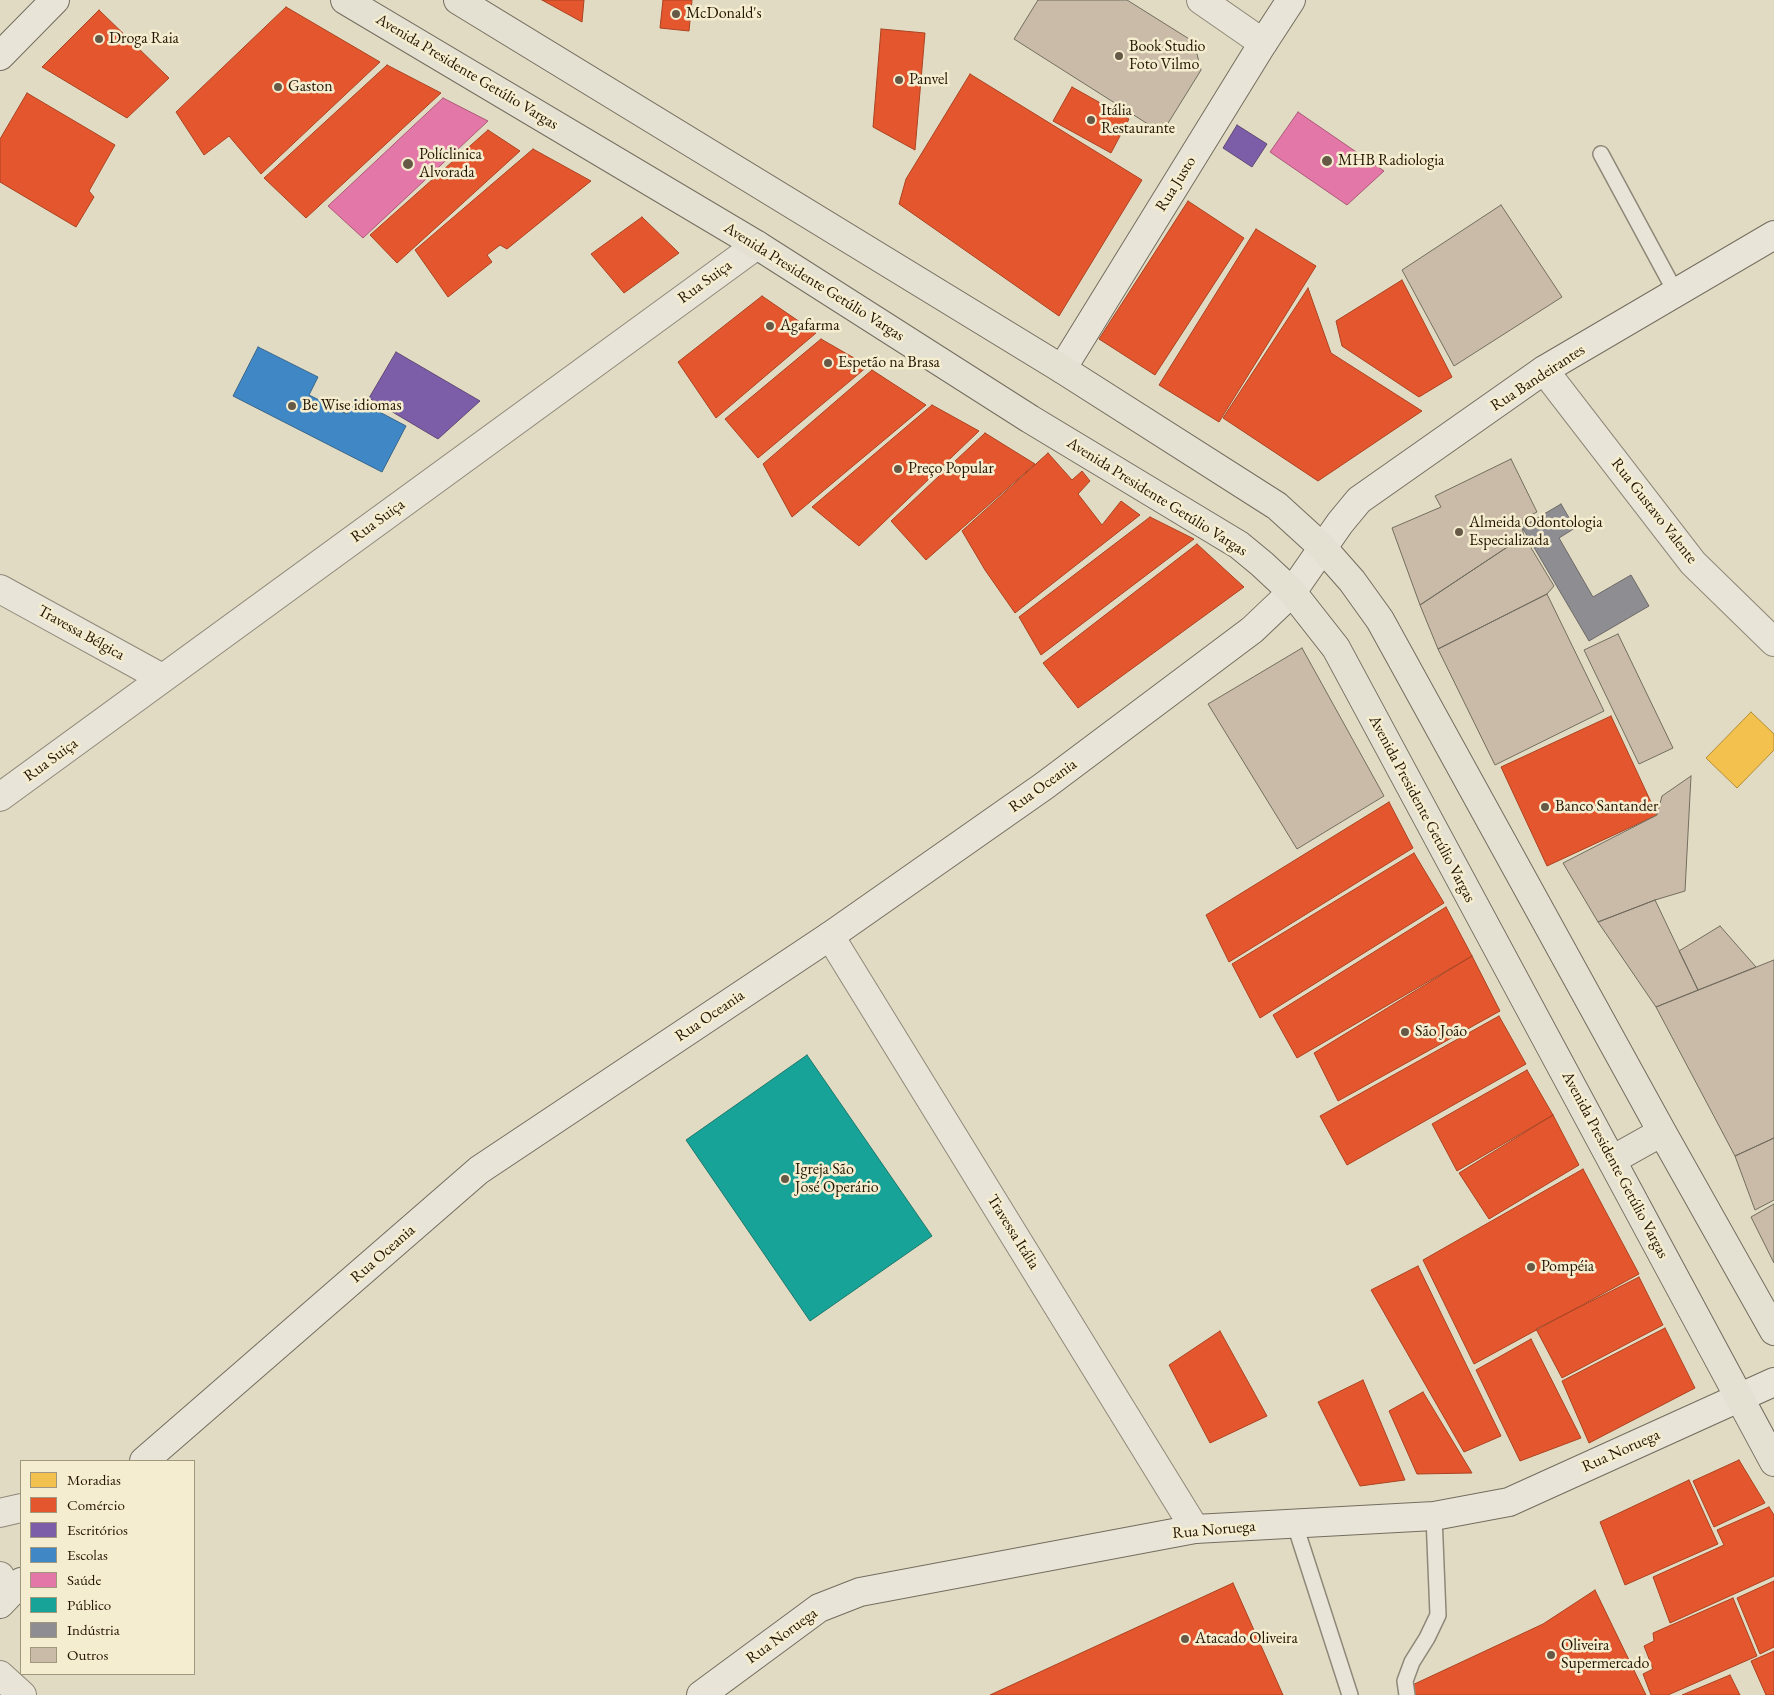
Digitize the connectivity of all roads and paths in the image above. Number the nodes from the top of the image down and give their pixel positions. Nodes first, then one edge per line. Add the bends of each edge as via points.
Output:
1 (55, 0) edge
2 (345, 0) edge
3 (458, 0) edge
4 (1201, 0) edge
5 (1291, 0) edge
6 (1263, 43) junction
7 (0, 56) edge
8 (1601, 154) dead end
9 (1774, 235) edge
10 (757, 245) junction
11 (1676, 293) junction
12 (1062, 369) junction
13 (1544, 370) junction
14 (1322, 547) junction
15 (0, 589) edge
16 (1292, 592) junction
17 (1774, 642) edge
18 (162, 678) junction
19 (0, 797) edge
20 (830, 936) junction
21 (1662, 1132) junction
22 (1612, 1160) junction
23 (1774, 1331) edge
24 (1774, 1382) edge
25 (1739, 1398) junction
26 (145, 1460) edge
27 (1774, 1462) edge
28 (20, 1508) edge
29 (0, 1513) edge
30 (1434, 1516) junction
31 (1295, 1525) junction
32 (1195, 1528) junction
33 (0, 1675) edge
34 (22, 1695) edge
35 (701, 1695) edge
36 (1350, 1695) edge
37 (1407, 1695) edge

1 - 7 street
2 - 10 main road, Avenida Presidente Getúlio Vargas
3 - 12 main road
4 - 6 street
5 - 6 street, Rua Justo
6 - 12 street, Rua Justo
8 - 11 lane
9 - 11 street, Rua Bandeirantes
10 - 16 main road, Avenida Presidente Getúlio Vargas via 1030,419 1239,546
10 - 18 street, Rua Suiça
11 - 13 street, Rua Bandeirantes
12 - 14 main road via 1277,506
13 - 14 street, Rua Bandeirantes via 1360,500
13 - 17 street, Rua Gustavo Valente via 1693,563
14 - 16 street, Rua Bandeirantes
14 - 21 main road via 1380,620
15 - 18 street, Travessa Bélgica
16 - 20 street, Rua Oceania via 1252,630 1044,786
16 - 22 main road, Avenida Presidente Getúlio Vargas via 1336,648
18 - 19 street, Rua Suiça
20 - 26 street, Rua Oceania via 479,1170
20 - 32 street, Travessa Itália
21 - 22 main road
21 - 23 main road
22 - 25 main road, Avenida Presidente Getúlio Vargas
24 - 25 street, Rua Noruega
25 - 27 main road, Avenida Presidente Getúlio Vargas
25 - 30 street, Rua Noruega via 1509,1502
28 - 29 street
30 - 31 street, Rua Noruega
30 - 37 lane via 1438,1616 1412,1662 1405,1681
31 - 32 street, Rua Noruega
31 - 36 lane
32 - 35 street, Rua Noruega via 860,1592 819,1608
33 - 34 street

